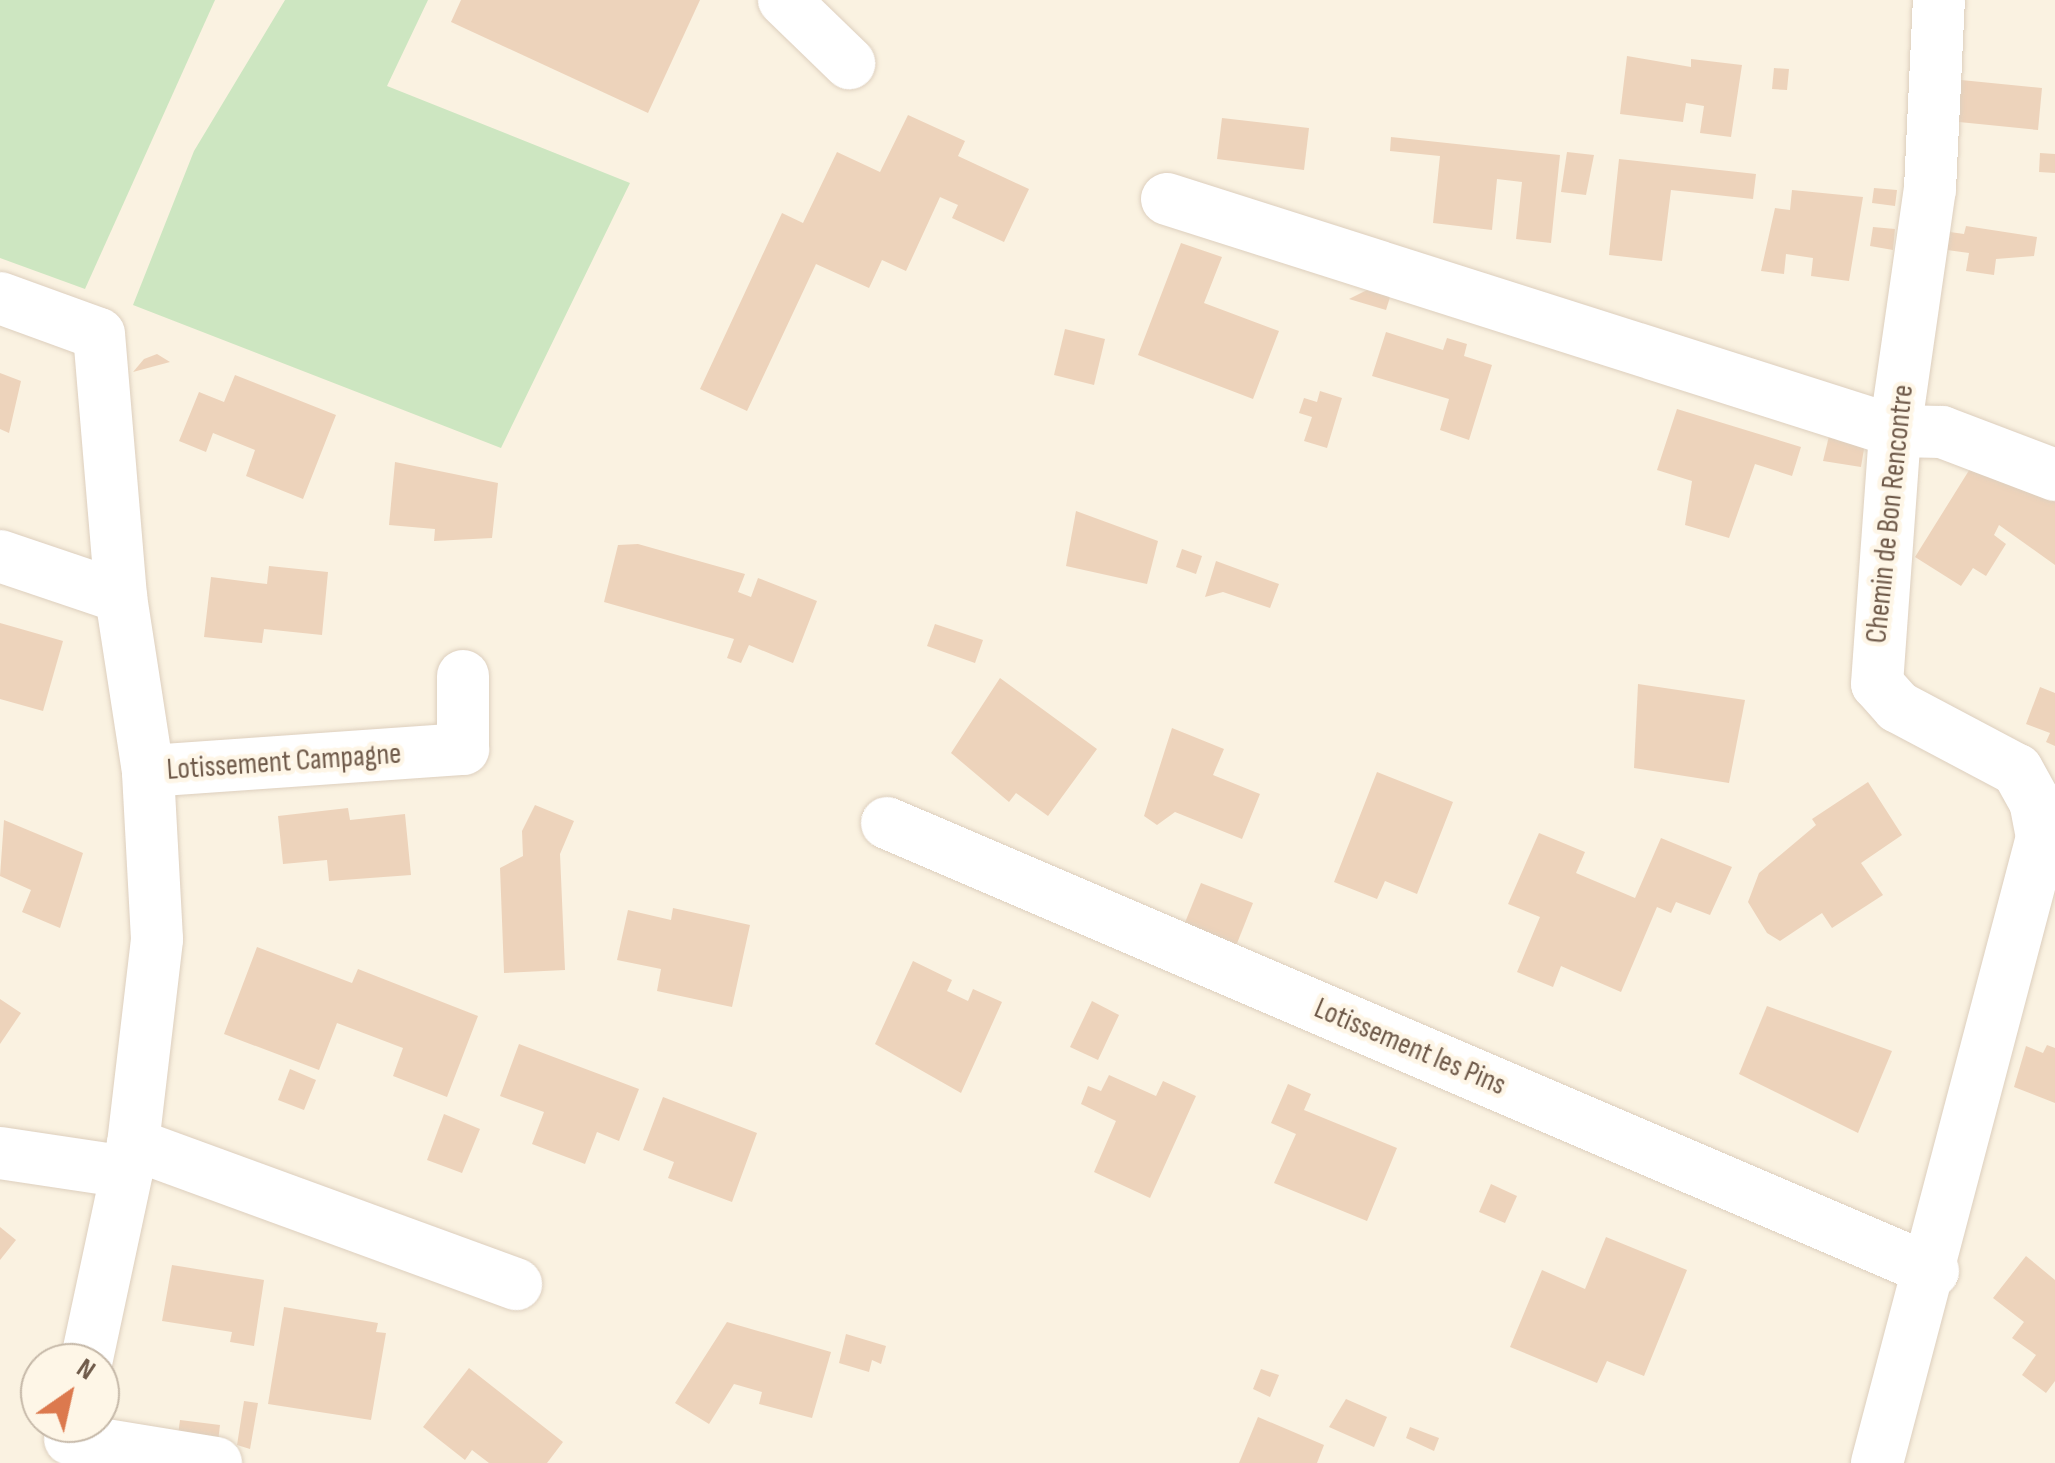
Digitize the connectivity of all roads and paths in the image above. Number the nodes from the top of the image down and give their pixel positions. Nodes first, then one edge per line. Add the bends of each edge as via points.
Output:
1 (784, 0) edge
2 (1940, 0) edge
3 (849, 63) dead end
4 (1166, 199) dead end
5 (0, 298) edge
6 (1894, 430) junction
7 (2055, 475) edge
8 (0, 556) edge
9 (121, 597) junction
10 (462, 676) dead end
11 (148, 771) junction
12 (886, 823) dead end
13 (0, 1153) edge
14 (130, 1158) junction
15 (1933, 1272) junction
16 (516, 1284) dead end
17 (90, 1343) edge
18 (76, 1443) edge
19 (216, 1463) edge
20 (1877, 1463) edge

1 - 3 street
2 - 6 street, Chemin de Bon Rencontre via 1930,189
4 - 6 street
5 - 9 street, Lotissement Campagne via 99,334
6 - 7 street via 1942,432
6 - 15 street, Chemin de Bon Rencontre via 1877,684 1898,707 2016,770 2035,802 2042,837
8 - 9 street
9 - 11 street, Lotissement Campagne
10 - 11 street, Lotissement Campagne via 463,749
11 - 14 street via 158,939
12 - 15 street, Lotissement les Pins
13 - 14 street
14 - 16 street
14 - 17 street
15 - 20 street, Chemin de Bon Rencontre
18 - 19 street

